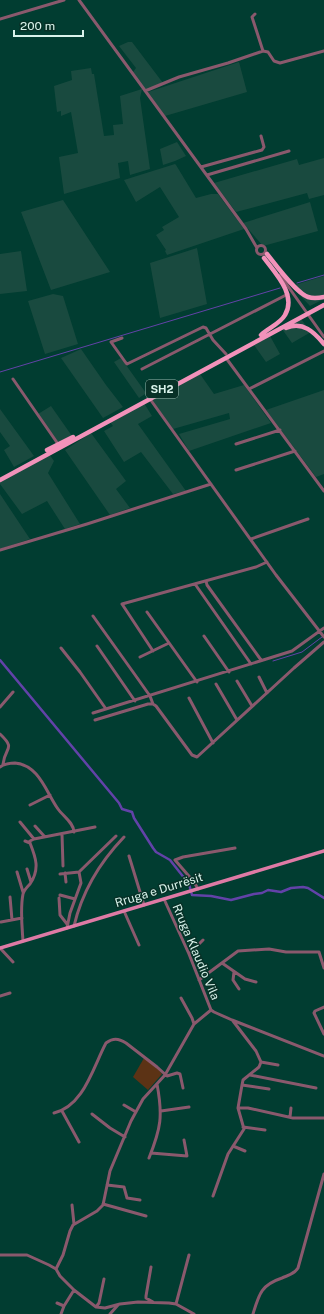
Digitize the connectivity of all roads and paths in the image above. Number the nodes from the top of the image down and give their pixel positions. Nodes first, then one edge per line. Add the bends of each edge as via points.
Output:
1 (64, 0) edge
2 (79, 0) edge
3 (255, 14) dead end
4 (0, 19) edge
5 (263, 51) junction
6 (324, 51) edge
7 (145, 91) junction
8 (261, 136) dead end
9 (290, 151) dead end
10 (201, 167) junction
11 (207, 175) junction
12 (258, 247) junction
13 (259, 254) junction
14 (266, 255) junction
15 (288, 294) junction
16 (324, 297) edge
17 (324, 301) edge
18 (324, 304) edge
19 (209, 334) junction
20 (261, 335) junction
21 (324, 337) edge
22 (122, 338) dead end
23 (254, 342) junction
24 (324, 344) edge
25 (324, 351) edge
26 (226, 356) junction
27 (142, 369) dead end
28 (13, 379) dead end
29 (249, 389) junction
30 (150, 399) junction
31 (280, 430) junction
32 (58, 444) junction
33 (236, 444) dead end
34 (295, 451) junction
35 (236, 470) dead end
36 (0, 476) edge
37 (0, 480) edge
38 (211, 484) junction
39 (324, 491) edge
40 (308, 520) dead end
41 (250, 539) junction
42 (0, 550) edge
43 (267, 562) junction
44 (206, 581) junction
45 (195, 584) junction
46 (147, 612) dead end
47 (93, 616) dead end
48 (324, 628) edge
49 (322, 635) edge
50 (204, 636) dead end
51 (324, 642) edge
52 (169, 643) junction
53 (97, 646) dead end
54 (61, 648) dead end
55 (153, 651) junction
56 (140, 657) dead end
57 (261, 660) junction
58 (251, 664) junction
59 (229, 672) junction
60 (259, 677) dead end
61 (236, 681) dead end
62 (197, 682) junction
63 (216, 684) dead end
64 (13, 692) dead end
65 (267, 693) junction
66 (150, 696) junction
67 (189, 698) dead end
68 (135, 701) junction
69 (153, 704) junction
70 (252, 706) junction
71 (0, 707) edge
72 (106, 709) junction
73 (93, 714) dead end
74 (95, 720) dead end
75 (237, 720) junction
76 (0, 734) edge
77 (213, 743) junction
78 (1, 766) edge
79 (50, 795) junction
80 (30, 804) dead end
81 (20, 822) dead end
82 (35, 826) dead end
83 (95, 827) dead end
84 (74, 832) junction
85 (62, 834) junction
86 (116, 836) dead end
87 (44, 837) junction
88 (124, 837) dead end
89 (34, 839) junction
90 (25, 841) dead end
91 (30, 843) junction
92 (235, 848) dead end
93 (324, 851) edge
94 (129, 856) dead end
95 (63, 866) dead end
96 (27, 869) dead end
97 (16, 872) dead end
98 (79, 872) junction
99 (60, 874) dead end
100 (65, 874) junction
101 (31, 882) junction
102 (66, 882) dead end
103 (197, 889) junction
104 (24, 892) junction
105 (10, 896) dead end
106 (75, 899) junction
107 (164, 899) junction
108 (144, 905) junction
109 (124, 911) junction
110 (22, 918) junction
111 (12, 920) junction
112 (1, 922) dead end
113 (67, 926) junction
114 (74, 926) junction
115 (203, 940) dead end
116 (23, 941) junction
117 (139, 945) dead end
118 (0, 948) edge
119 (189, 954) junction
120 (13, 962) dead end
121 (222, 963) junction
122 (324, 968) edge
123 (234, 972) junction
124 (199, 980) junction
125 (256, 982) dead end
126 (239, 989) dead end
127 (10, 993) dead end
128 (0, 996) edge
129 (181, 998) dead end
130 (324, 1007) edge
131 (211, 1010) junction
132 (232, 1020) junction
133 (194, 1024) junction
134 (324, 1034) edge
135 (324, 1056) edge
136 (261, 1062) junction
137 (278, 1065) dead end
138 (165, 1075) junction
139 (250, 1075) junction
140 (156, 1084) junction
141 (242, 1085) junction
142 (183, 1088) dead end
143 (316, 1088) dead end
144 (269, 1089) dead end
145 (124, 1105) dead end
146 (189, 1107) dead end
147 (238, 1108) junction
148 (291, 1108) dead end
149 (62, 1111) junction
150 (161, 1111) junction
151 (136, 1112) junction
152 (54, 1113) dead end
153 (92, 1114) dead end
154 (290, 1117) junction
155 (324, 1118) edge
156 (244, 1127) junction
157 (265, 1130) dead end
158 (125, 1137) junction
159 (184, 1140) dead end
160 (79, 1142) dead end
161 (233, 1146) junction
162 (245, 1151) dead end
163 (151, 1153) junction
164 (149, 1158) dead end
165 (324, 1174) edge
166 (107, 1185) junction
167 (213, 1196) dead end
168 (140, 1200) dead end
169 (103, 1204) junction
170 (72, 1205) dead end
171 (146, 1216) dead end
172 (74, 1224) junction
173 (189, 1254) dead end
174 (0, 1255) edge
175 (56, 1268) junction
176 (151, 1268) dead end
177 (104, 1279) dead end
178 (74, 1290) junction
179 (154, 1302) junction
180 (57, 1303) dead end
181 (120, 1304) junction
182 (176, 1304) junction
183 (64, 1306) junction
184 (96, 1307) junction
185 (61, 1314) edge
186 (110, 1314) edge
187 (194, 1314) edge
188 (253, 1314) edge

1 - 4 street
2 - 7 street
3 - 5 street via 252,18
5 - 6 street via 268,52 274,61 280,63
5 - 7 street via 183,76
7 - 10 street
8 - 10 street via 264,147 262,150
9 - 11 street
10 - 11 street
11 - 12 street
12 - 13 street
12 - 14 street via 264,247
13 - 14 street
13 - 14 street
14 - 15 highway
14 - 16 highway via 302,294 311,298
14 - 21 street
15 - 19 street
15 - 20 highway via 285,316
17 - 20 highway, SH2
18 - 23 highway, SH2
19 - 22 street via 205,327 201,327 128,364 111,342
19 - 26 street
19 - 27 street
20 - 26 highway, SH2
23 - 24 highway via 288,327 299,325 312,331
23 - 26 highway, SH2
25 - 29 street
26 - 29 street
26 - 30 highway, SH2
26 - 32 highway, SH2
28 - 32 street
29 - 31 street
30 - 37 highway, SH2
30 - 38 street
31 - 33 street
31 - 34 street
32 - 36 highway, SH2
34 - 35 street
34 - 39 street
38 - 41 street
38 - 42 street
40 - 41 street
41 - 43 street
43 - 44 street
43 - 49 street
44 - 45 street
44 - 57 street
45 - 55 street via 122,604
45 - 58 street
46 - 52 street
47 - 66 street
48 - 49 street
49 - 57 street via 292,651
50 - 59 street
51 - 65 street
52 - 55 street
52 - 62 street
53 - 68 street
54 - 72 street
55 - 56 street
57 - 58 street
58 - 59 street
59 - 62 street
60 - 65 street
61 - 70 street
62 - 66 street
63 - 75 street
64 - 71 street
65 - 70 street
66 - 68 street
66 - 69 street
67 - 77 street
68 - 72 street
69 - 74 street
69 - 77 street via 192,755 197,756
70 - 75 street
72 - 73 street
75 - 77 street
76 - 78 street via 9,745
78 - 79 street via 11,763 31,769
79 - 80 street
79 - 84 street via 73,826
81 - 89 street
82 - 87 street
83 - 84 street
84 - 85 street
85 - 87 street
85 - 95 street
86 - 98 street
87 - 89 street
88 - 114 street via 91,881
89 - 91 street
90 - 91 street
91 - 101 street via 37,867
92 - 103 street via 175,860
93 - 103 main road, Rruga e Durrësit
94 - 108 street
96 - 101 street
97 - 104 street
98 - 100 street
98 - 106 street via 81,883
99 - 100 street
100 - 102 street
101 - 104 street
103 - 107 main road, Rruga e Durrësit
104 - 110 street
105 - 111 street
106 - 113 street
106 - 113 street via 60,897 60,915
107 - 108 main road, Rruga e Durrësit
107 - 119 street, Rruga Klaudio Vila
108 - 109 main road, Rruga e Durrësit
109 - 114 main road, Rruga e Durrësit
109 - 117 street
110 - 111 street
110 - 116 street
111 - 112 street
113 - 114 main road, Rruga e Durrësit
113 - 116 main road, Rruga e Durrësit
115 - 119 street
116 - 118 main road, Rruga e Durrësit
118 - 120 street
119 - 124 street, Rruga Klaudio Vila
121 - 122 street via 238,951 269,949 319,952
121 - 123 street
121 - 124 street
123 - 125 street
123 - 126 street via 233,980
124 - 131 street, Rruga Klaudio Vila
127 - 128 street
129 - 133 street
130 - 134 street via 314,1013
131 - 132 street, Rruga Klaudio Vila
131 - 133 street
132 - 135 street, Rruga Klaudio Vila
132 - 136 street via 256,1051
133 - 138 street
136 - 137 street
136 - 139 street
138 - 140 street
138 - 142 street via 180,1074
138 - 149 street via 126,1043 113,1039 106,1043 80,1095
139 - 141 street via 243,1080
139 - 143 street
140 - 150 street
140 - 151 street
141 - 144 street
141 - 147 street
145 - 151 street
146 - 150 street
147 - 154 street
147 - 156 street
148 - 154 street
149 - 152 street
149 - 160 street
150 - 163 street via 157,1138
151 - 158 street
153 - 158 street
154 - 155 street
156 - 157 street
156 - 161 street
158 - 166 street via 110,1171
159 - 163 street via 187,1156
161 - 162 street
161 - 167 street
163 - 164 street
165 - 188 street via 298,1268 294,1273 265,1287 258,1297
166 - 168 street via 124,1187 126,1198
166 - 169 street
169 - 171 street
169 - 172 street via 97,1211
170 - 172 street
172 - 175 street
173 - 182 street
174 - 175 street via 31,1256
175 - 178 street
176 - 179 street via 146,1298
177 - 184 street
178 - 183 street
178 - 184 street
179 - 181 street
179 - 182 street
180 - 183 street
181 - 184 street via 105,1308
181 - 186 street
182 - 187 street
183 - 185 street

